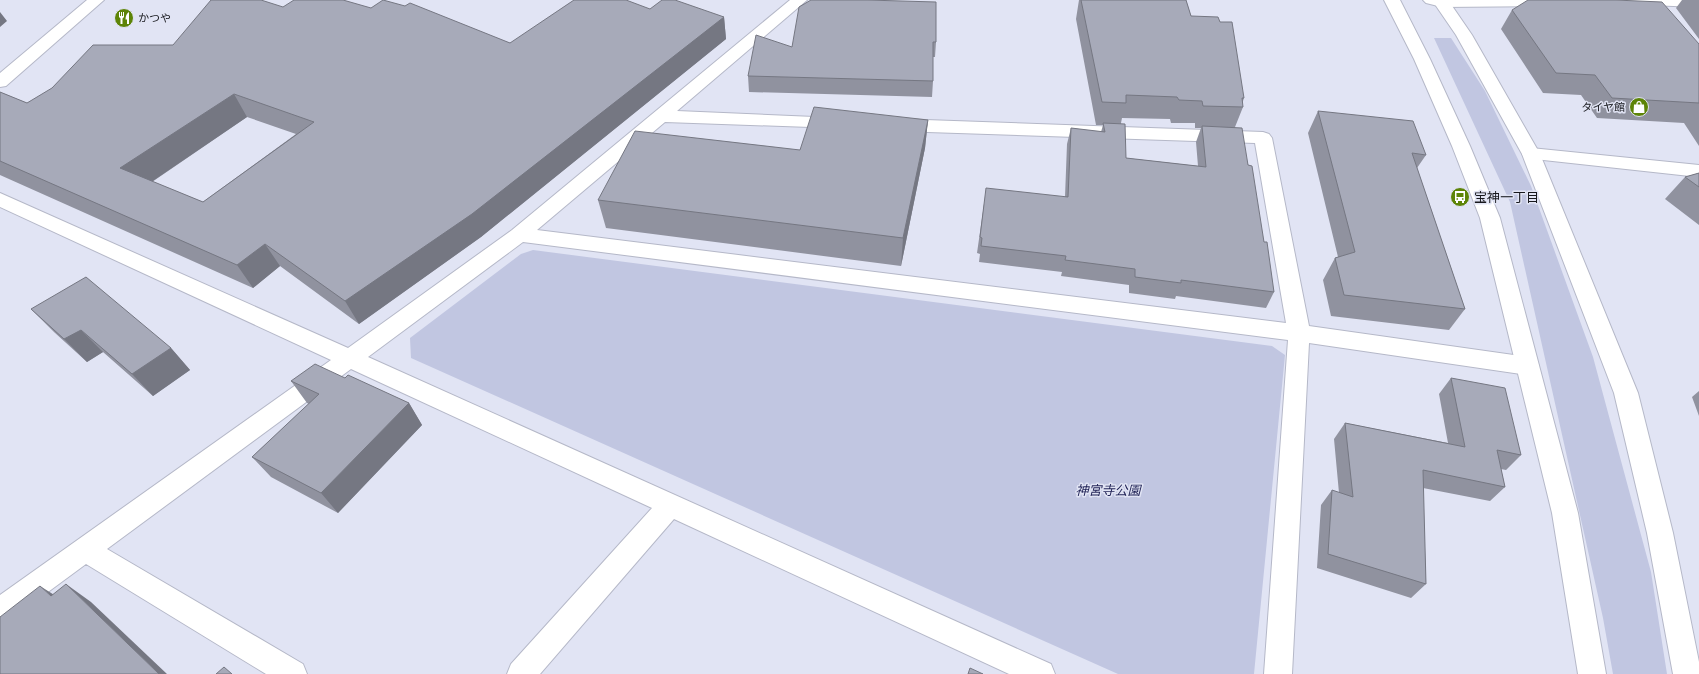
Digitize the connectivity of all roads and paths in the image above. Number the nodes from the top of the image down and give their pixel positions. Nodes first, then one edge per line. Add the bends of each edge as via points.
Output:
1 (96, 0) edge
2 (799, 0) edge
3 (1392, 0) edge
4 (1648, 0) edge
5 (1438, 1) edge
6 (1572, 1) edge
7 (1699, 2) edge
8 (1663, 18) edge
9 (0, 82) edge
10 (662, 116) junction
11 (1531, 154) junction
12 (1699, 171) edge
13 (0, 199) edge
14 (518, 235) junction
15 (1299, 333) junction
16 (349, 359) junction
17 (1528, 366) junction
18 (670, 506) junction
19 (85, 550) junction
20 (0, 611) edge
21 (293, 674) edge
22 (521, 674) edge
23 (1041, 674) edge
24 (1278, 674) edge
25 (1592, 674) edge
26 (1687, 674) edge

1 - 9 street
2 - 10 street
3 - 17 street via 1435,88 1490,218
4 - 6 street
4 - 7 street
4 - 8 street
5 - 6 street
5 - 11 street via 1464,35
10 - 14 street
10 - 15 street via 1263,138
11 - 12 street
11 - 26 street via 1626,393 1660,533
13 - 16 street
14 - 15 street
14 - 16 street
15 - 17 street
15 - 24 street
16 - 18 street
16 - 19 street
17 - 25 street via 1565,513
18 - 22 street
18 - 23 street
19 - 20 street
19 - 21 street

